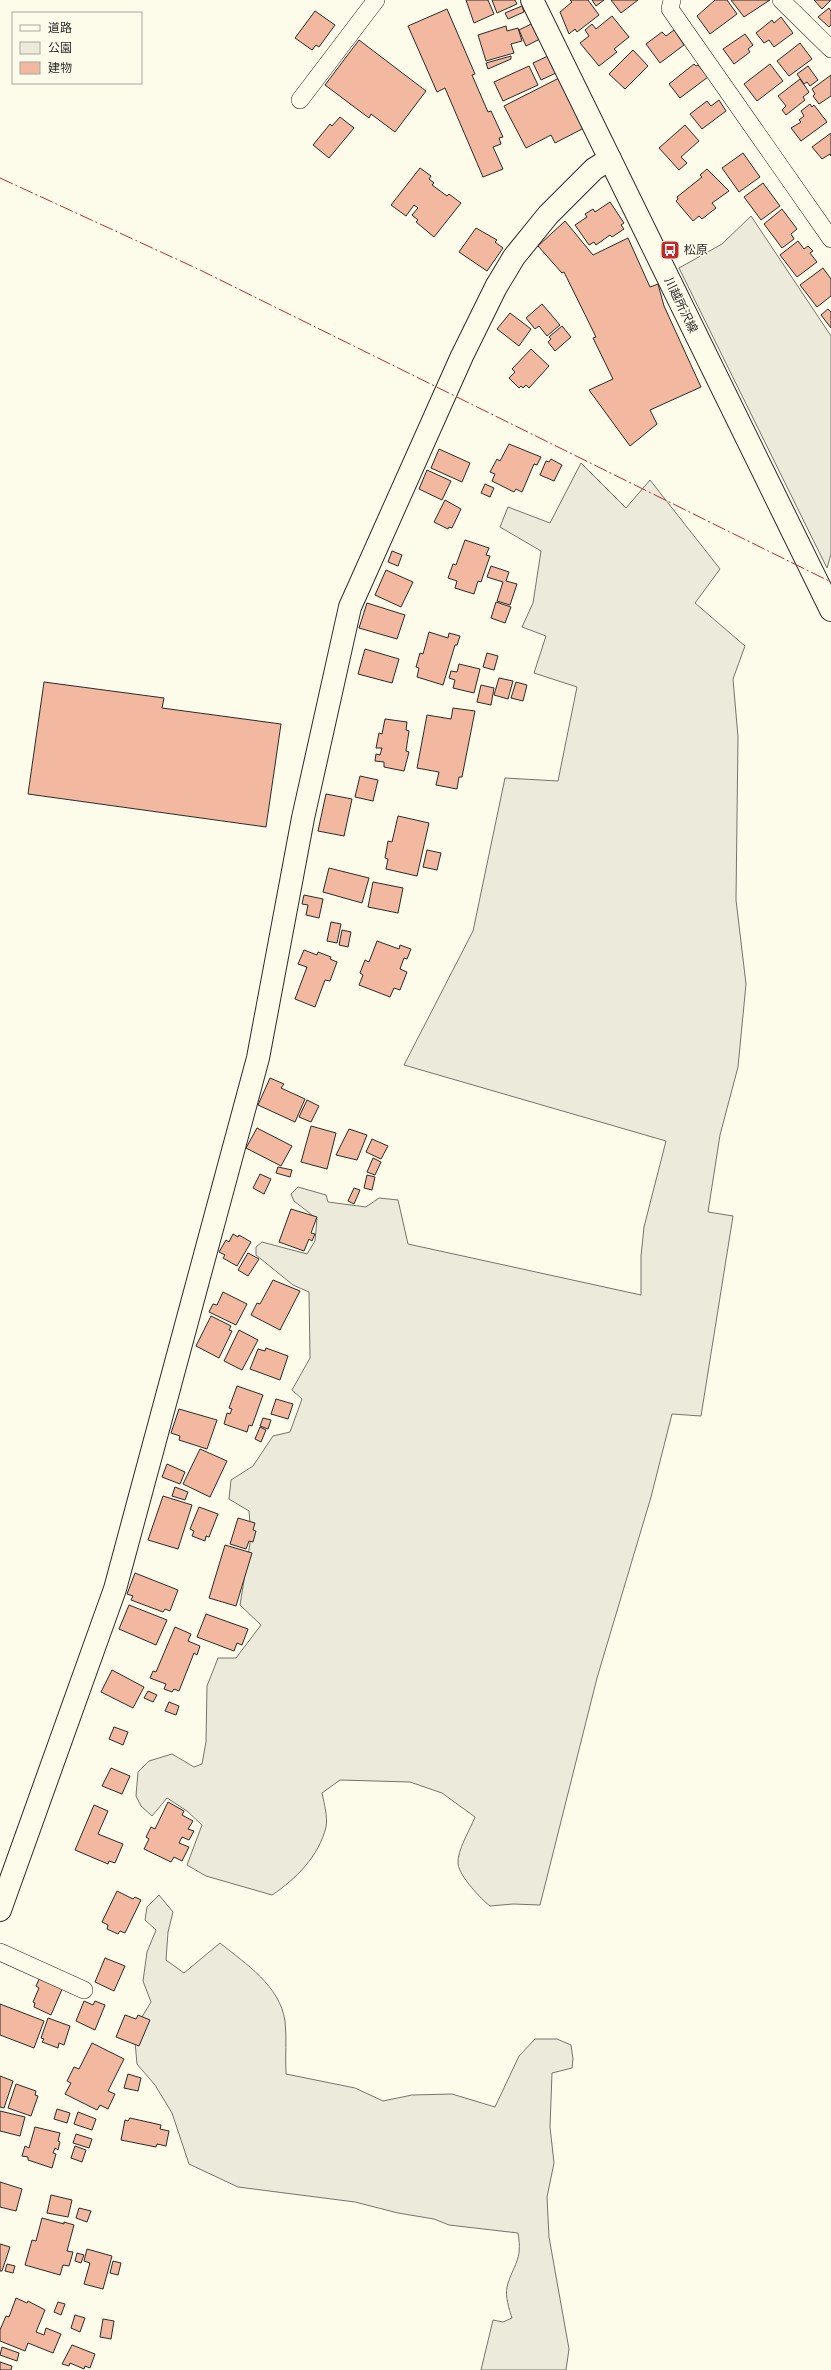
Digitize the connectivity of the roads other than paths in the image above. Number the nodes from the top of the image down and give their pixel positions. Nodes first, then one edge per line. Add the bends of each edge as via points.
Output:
1 (376, 0) edge
2 (672, 0) edge
3 (781, 0) edge
4 (536, 3) edge
5 (831, 49) edge
6 (300, 100) dead end
7 (610, 159) junction
8 (831, 239) edge
9 (831, 610) edge
10 (0, 1910) edge
11 (0, 1952) edge
12 (84, 1990) dead end

1 - 6 street
2 - 8 street via 670,9
3 - 5 street
4 - 7 street, 川越所沢線
7 - 9 street, 川越所沢線
7 - 10 street via 594,169 548,215 514,257 496,287 458,363 350,607 303,818 258,1058 115,1590
11 - 12 street

